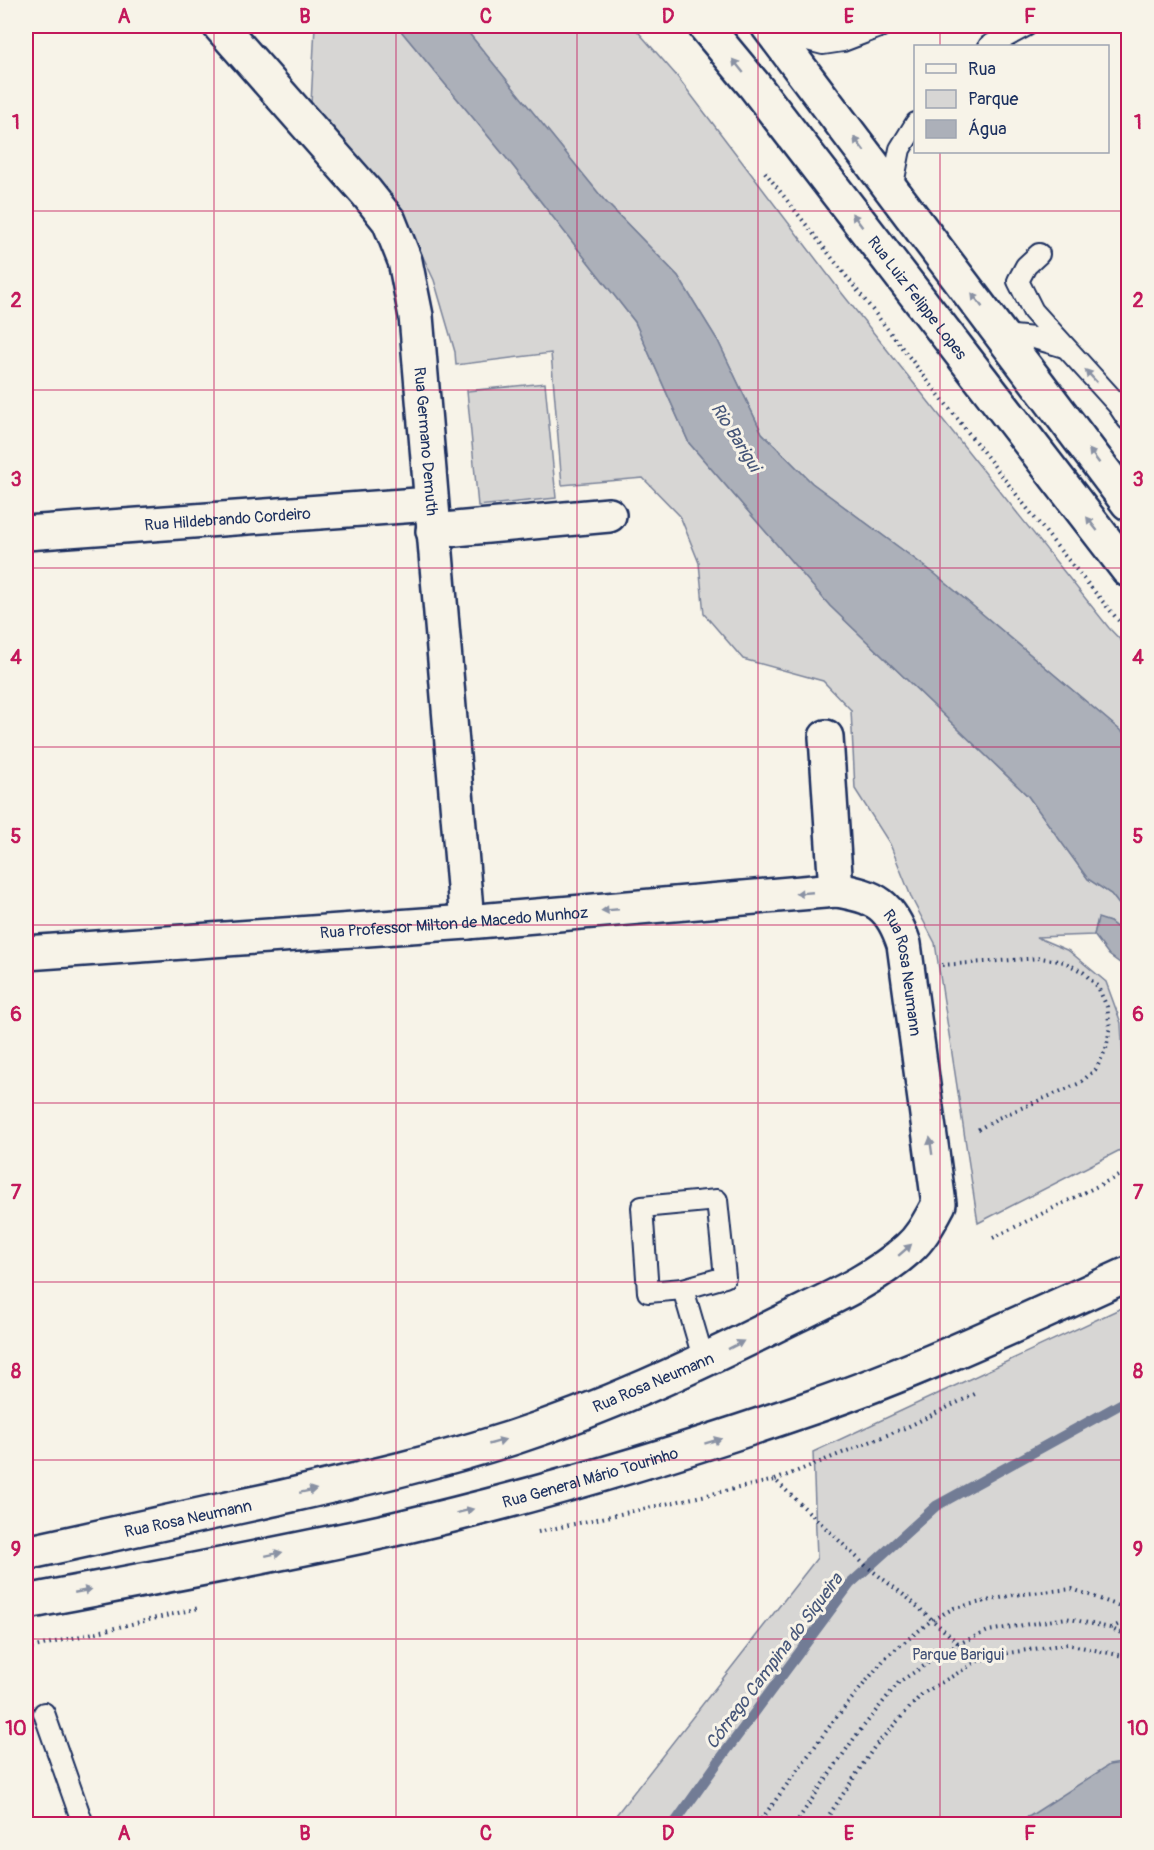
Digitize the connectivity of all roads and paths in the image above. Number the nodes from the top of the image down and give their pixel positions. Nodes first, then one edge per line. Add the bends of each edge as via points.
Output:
1 (220, 26) edge
2 (705, 26) edge
3 (882, 26) edge
4 (1026, 26) edge
5 (771, 28) edge
6 (991, 45) edge
7 (914, 125) edge
8 (765, 172) dead end
9 (892, 189) junction
10 (1039, 254) dead end
11 (1003, 334) junction
12 (1064, 347) junction
13 (1128, 420) edge
14 (1128, 503) edge
15 (609, 515) dead end
16 (432, 517) junction
17 (26, 532) edge
18 (1128, 570) edge
19 (1128, 632) edge
20 (826, 737) dead end
21 (836, 890) junction
22 (881, 904) joint
23 (467, 922) junction
24 (26, 953) edge
25 (938, 966) dead end
26 (977, 1130) dead end
27 (1128, 1171) edge
28 (993, 1238) dead end
29 (1128, 1274) edge
30 (683, 1289) junction
31 (704, 1361) junction
32 (975, 1394) dead end
33 (775, 1480) junction
34 (533, 1533) dead end
35 (26, 1553) edge
36 (26, 1602) edge
37 (207, 1606) dead end
38 (1128, 1608) edge
39 (932, 1620) junction
40 (1128, 1620) edge
41 (1110, 1628) junction
42 (1128, 1636) edge
43 (958, 1644) junction
44 (26, 1649) edge
45 (1128, 1657) edge
46 (978, 1661) junction
47 (44, 1713) dead end
48 (83, 1824) edge
49 (758, 1824) edge
50 (795, 1824) edge
51 (823, 1824) edge

1 - 16 street, Rua Germano Demuth via 389,221 405,261 416,316
18 -> 2 street, Rua Luiz Felippe Lopes
3 - 5 lane via 824,44
4 - 6 lane
9 -> 5 street
7 - 9 lane via 900,149
8 - 19 path
11 -> 9 street
10 - 12 lane via 1018,281 1033,311
11 - 12 lane
14 -> 11 street
13 -> 12 lane
15 - 16 street, Rua Hildebrando Cordeiro
16 - 17 street, Rua Hildebrando Cordeiro
16 - 23 street, Rua Germano Demuth
20 - 21 street
21 - 22 street, Rua Professor Milton de Macedo Munhoz via 858,893
21 -> 23 street, Rua Professor Milton de Macedo Munhoz
31 -> 22 street, Rua Rosa Neumann via 883,1268 909,1248 939,1204 904,944 897,923
23 - 24 street, Rua Professor Milton de Macedo Munhoz
25 - 26 path via 1041,958 1064,962 1083,972 1098,987 1107,1007 1110,1028 1106,1049 1096,1068 1080,1083
27 - 28 path
36 -> 29 street, Rua General Mário Tourinho via 392,1529 636,1465 906,1373
30 - 30 lane via 725,1278 717,1200 642,1207 648,1292
30 - 31 lane
35 -> 31 street, Rua Rosa Neumann via 418,1465 523,1434
32 - 33 path via 908,1427
33 - 34 path
33 - 39 path via 866,1566
37 - 44 path
38 - 39 path via 1071,1589 1014,1595 954,1608
39 - 43 path
39 - 49 path via 887,1656
40 - 41 path
41 - 42 path
41 - 43 path via 1066,1618 988,1631
43 - 46 path
43 - 50 path via 899,1682
45 - 46 path via 1067,1644
46 - 51 path via 922,1694 875,1746
47 - 48 lane

